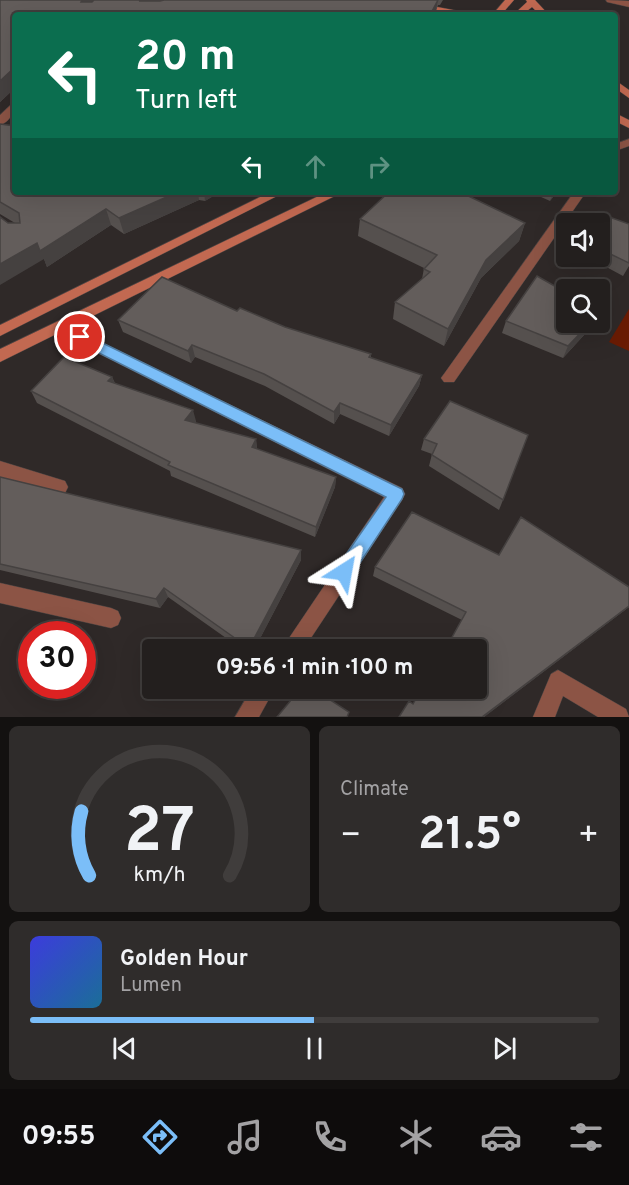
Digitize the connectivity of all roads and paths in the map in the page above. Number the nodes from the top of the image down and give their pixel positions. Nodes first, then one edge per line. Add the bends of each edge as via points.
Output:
1 (385, 0) edge
2 (509, 0) edge
3 (610, 0) edge
4 (531, 1) edge
5 (629, 4) edge
6 (458, 12) edge
7 (498, 12) edge
8 (542, 12) edge
9 (12, 109) edge
10 (2, 126) edge
11 (273, 195) edge
12 (327, 195) edge
13 (578, 195) edge
14 (59, 327) junction
15 (0, 331) edge
16 (0, 356) edge
17 (449, 378) dead end
18 (0, 469) edge
19 (59, 487) dead end
20 (0, 593) edge
21 (111, 618) dead end
22 (298, 639) edge
23 (258, 699) edge
24 (246, 717) edge
25 (544, 717) edge
26 (618, 717) edge

1 - 6 main road
2 - 7 main road
3 - 5 street
4 - 8 main road
9 - 10 street
11 - 15 main road
12 - 14 main road
13 - 17 street
14 - 16 main road
14 - 22 street via 396,494
18 - 19 street
20 - 21 street
23 - 24 street
25 - 26 street via 558,681

